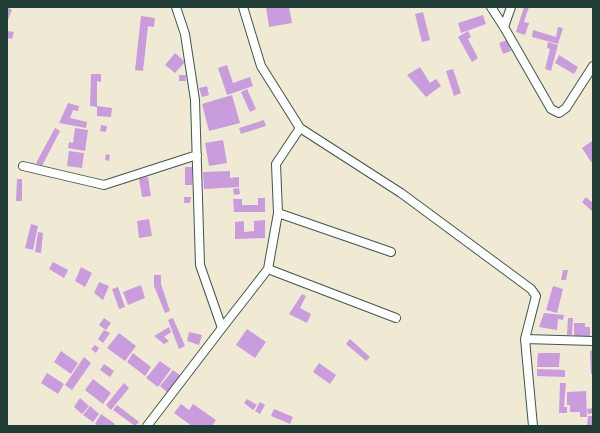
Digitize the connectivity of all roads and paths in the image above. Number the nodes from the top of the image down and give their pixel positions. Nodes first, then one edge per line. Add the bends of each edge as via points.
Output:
1 (176, 7) edge
2 (243, 7) edge
3 (491, 7) edge
4 (511, 7) edge
5 (504, 27) junction
6 (593, 66) edge
7 (300, 128) junction
8 (197, 155) junction
9 (23, 166) dead end
10 (278, 213) junction
11 (391, 252) dead end
12 (268, 269) junction
13 (396, 318) dead end
14 (222, 328) junction
15 (525, 339) junction
16 (593, 341) edge
17 (147, 426) edge
18 (533, 426) edge

1 - 8 street via 185,34 196,100
2 - 7 street via 261,66
3 - 5 street
4 - 5 street
5 - 6 street via 551,109 559,113 566,108
7 - 10 street via 276,164
7 - 15 street via 401,193 531,289 536,296
8 - 9 street via 104,185
8 - 14 street via 200,265
10 - 11 street
10 - 12 street
12 - 13 street
12 - 14 street
14 - 17 street
15 - 16 street
15 - 18 street

